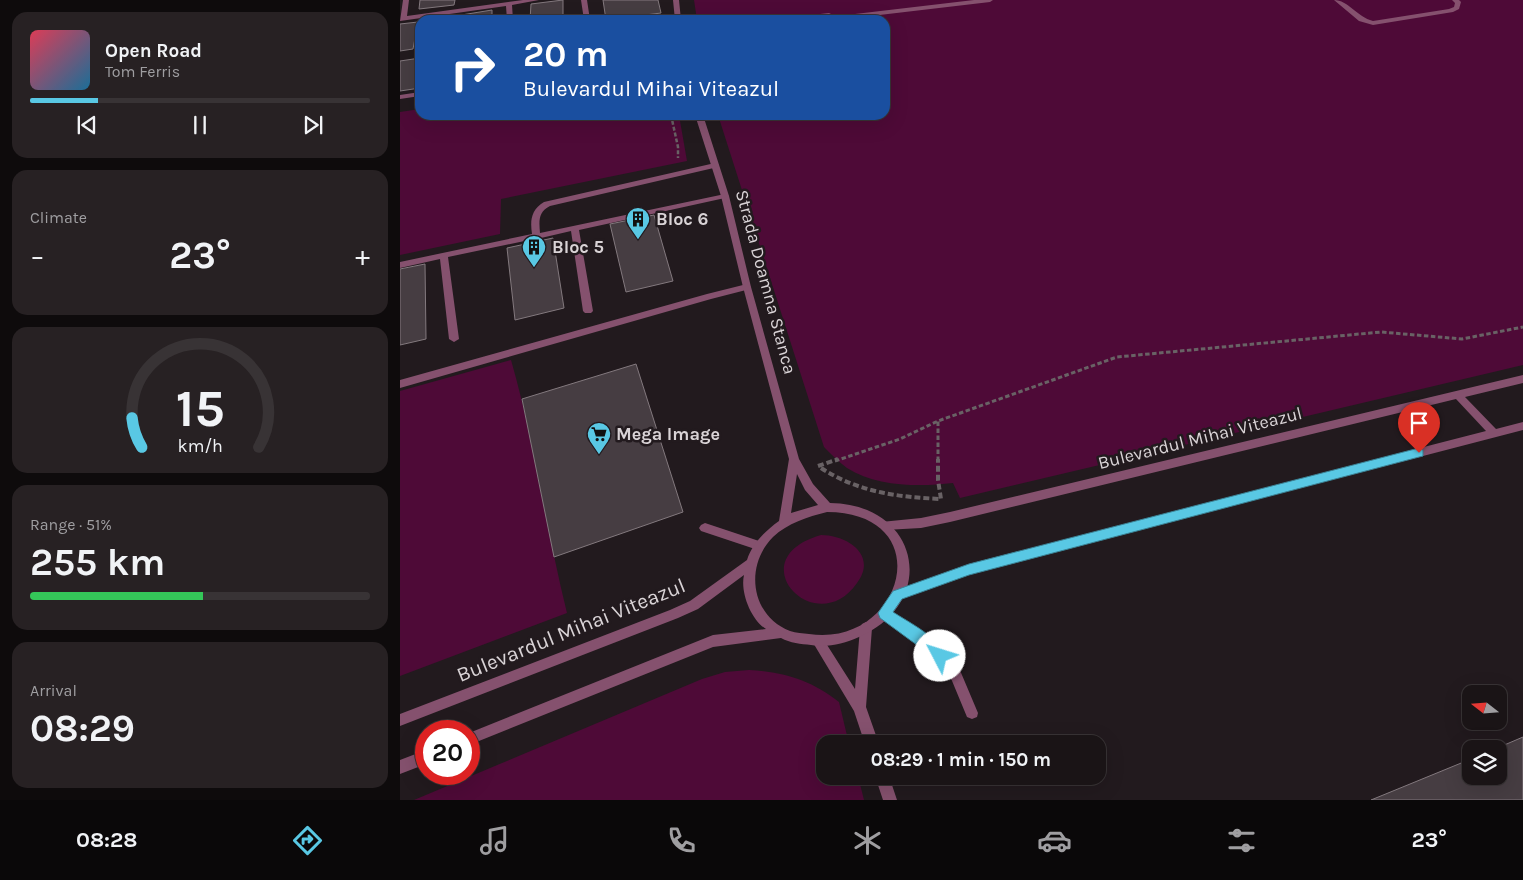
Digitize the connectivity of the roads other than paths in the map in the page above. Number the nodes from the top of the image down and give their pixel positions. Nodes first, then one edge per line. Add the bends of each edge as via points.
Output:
1 (406, 0) edge
2 (470, 0) edge
3 (536, 0) edge
4 (584, 0) edge
5 (676, 0) edge
6 (949, 0) edge
7 (990, 0) edge
8 (1337, 0) edge
9 (1455, 0) edge
10 (509, 4) junction
11 (470, 9) junction
12 (442, 15) edge
13 (510, 15) edge
14 (586, 15) edge
15 (678, 15) edge
16 (826, 15) edge
17 (863, 15) edge
18 (402, 18) edge
19 (415, 18) edge
20 (415, 95) edge
21 (400, 97) edge
22 (701, 120) edge
23 (715, 165) junction
24 (725, 196) junction
25 (575, 229) junction
26 (537, 238) junction
27 (444, 257) junction
28 (400, 265) edge
29 (746, 287) junction
30 (588, 311) dead end
31 (454, 339) dead end
32 (1523, 379) edge
33 (400, 384) edge
34 (1458, 395) junction
35 (1523, 426) edge
36 (1494, 434) junction
37 (794, 459) junction
38 (827, 507) junction
39 (784, 521) junction
40 (885, 525) junction
41 (705, 528) dead end
42 (758, 545) junction
43 (750, 564) junction
44 (898, 595) junction
45 (885, 613) junction
46 (866, 628) junction
47 (781, 632) junction
48 (818, 641) junction
49 (860, 708) junction
50 (972, 713) dead end
51 (400, 720) edge
52 (480, 735) edge
53 (869, 735) edge
54 (415, 761) edge
55 (400, 767) edge
56 (885, 785) edge
57 (890, 800) edge

1 - 18 street
2 - 11 street
3 - 10 street
4 - 14 street
5 - 15 street
6 - 16 street
7 - 17 street
8 - 9 street via 1361,20 1373,22 1451,11 1457,8
10 - 11 street
10 - 13 street
11 - 12 street
18 - 19 street
20 - 21 street
22 - 23 street, Strada Doamna Stanca
23 - 24 street, Strada Doamna Stanca
23 - 26 street via 539,208 535,214
24 - 25 street
24 - 29 street, Strada Doamna Stanca
25 - 26 street
25 - 30 street
26 - 27 street
27 - 28 street
27 - 31 street
29 - 33 street
29 - 37 street, Strada Doamna Stanca
32 - 34 street, Bulevardul Mihai Viteazul
34 - 36 street
34 - 40 street, Bulevardul Mihai Viteazul via 950,517
35 - 36 street
36 - 44 street via 969,569
37 - 38 street, Strada Doamna Stanca via 809,487
37 - 39 street, Strada Doamna Stanca
38 - 39 street via 810,509
38 - 40 street via 851,508 869,514
39 - 42 street
40 - 44 street via 901,550 904,572
41 - 42 street
42 - 43 street
43 - 47 street via 748,584 752,603 764,620
43 - 51 street, Bulevardul Mihai Viteazul via 694,605 674,614
44 - 45 street
45 - 46 street
45 - 50 street via 930,646 954,672
46 - 48 street via 843,638
46 - 49 street
47 - 48 street via 800,640
47 - 52 street via 713,642
48 - 49 street
49 - 53 street
54 - 55 street
56 - 57 street

